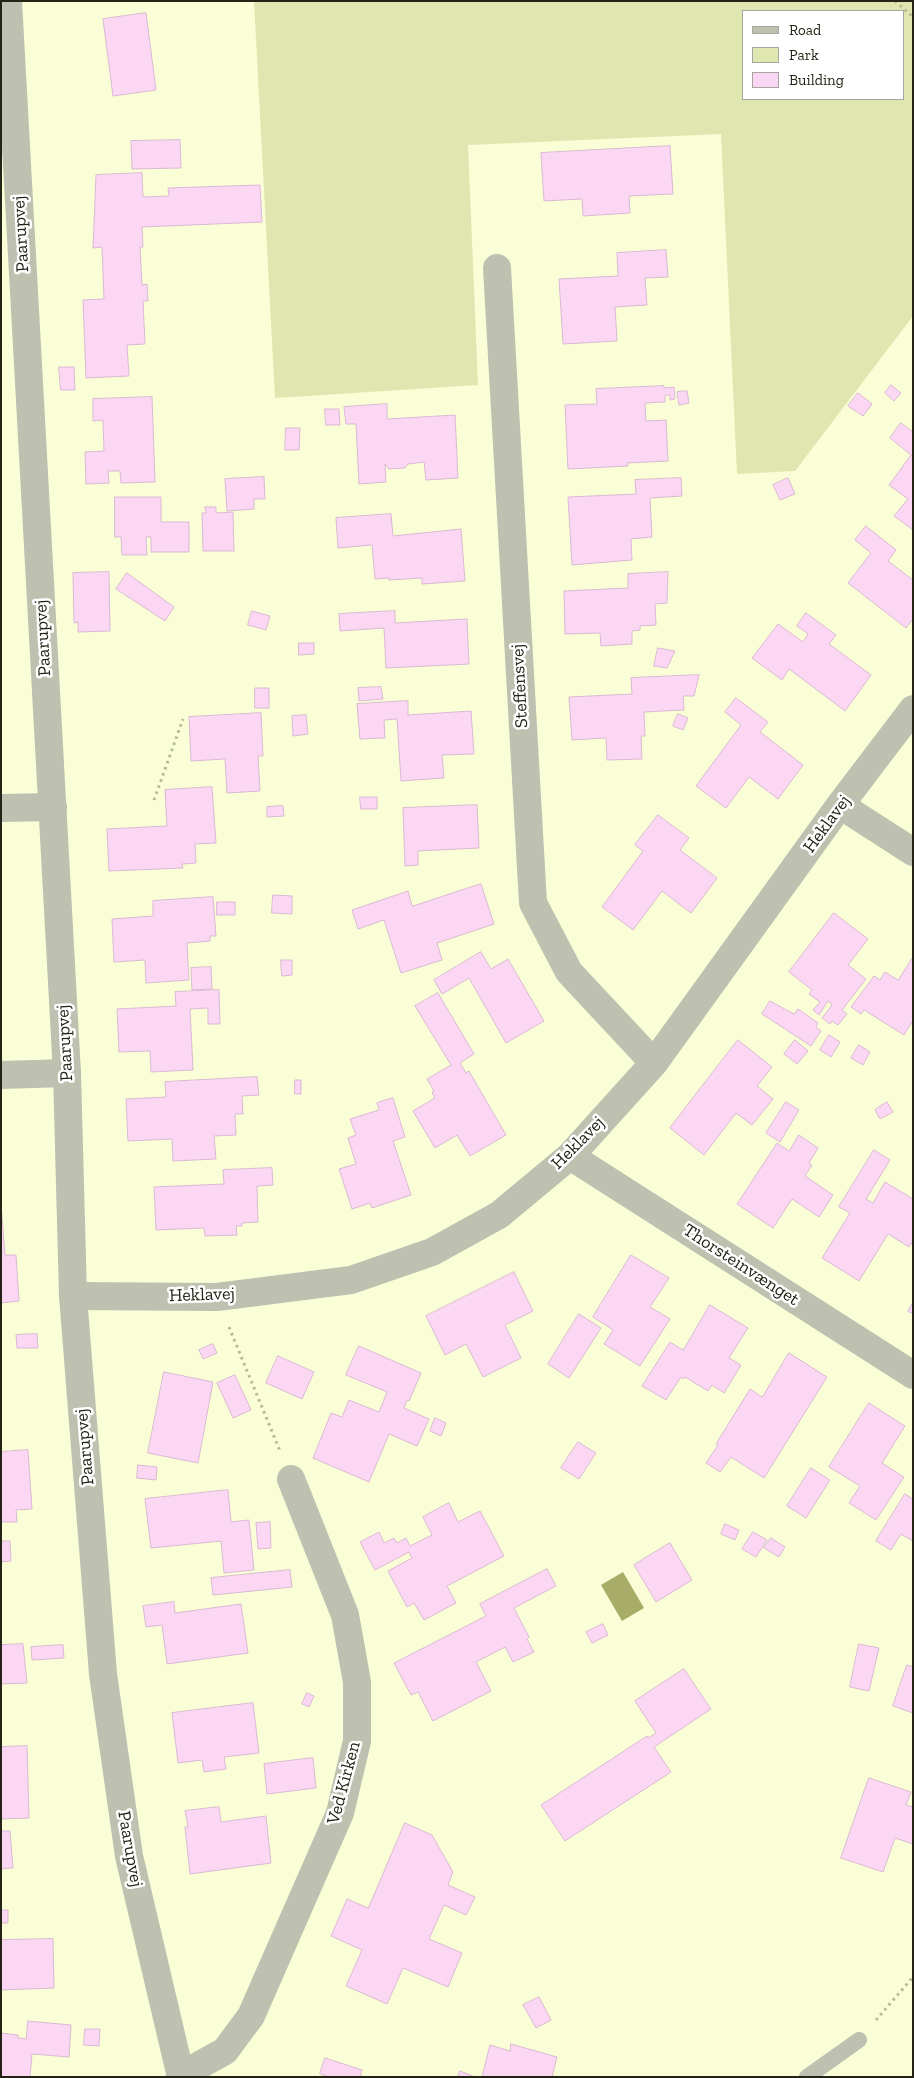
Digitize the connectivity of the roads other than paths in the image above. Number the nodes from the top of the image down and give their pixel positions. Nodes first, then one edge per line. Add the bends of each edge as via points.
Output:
1 (8, 1) edge
2 (497, 268) dead end
3 (913, 709) edge
4 (840, 805) junction
5 (53, 807) junction
6 (1, 808) edge
7 (913, 852) edge
8 (654, 1063) junction
9 (67, 1072) junction
10 (1, 1075) edge
11 (570, 1156) junction
12 (73, 1296) junction
13 (913, 1375) edge
14 (292, 1480) road end
15 (859, 2040) road end
16 (180, 2076) edge
17 (807, 2077) edge

1 - 5 street, Paarupvej
2 - 8 street, Steffensvej via 533,903 568,972
3 - 4 street, Heklavej
4 - 7 street
4 - 8 street, Heklavej
5 - 6 street
5 - 9 street, Paarupvej
8 - 11 street, Heklavej
9 - 10 street
9 - 12 street, Paarupvej
11 - 12 street, Heklavej via 500,1215 432,1252 351,1280 217,1297
11 - 13 street, Thorsteinvænget
12 - 16 street, Paarupvej via 103,1674 129,1856
14 - 16 street, Ved Kirken via 344,1615 358,1682 357,1741 340,1813 251,2016 225,2051
15 - 17 lane

